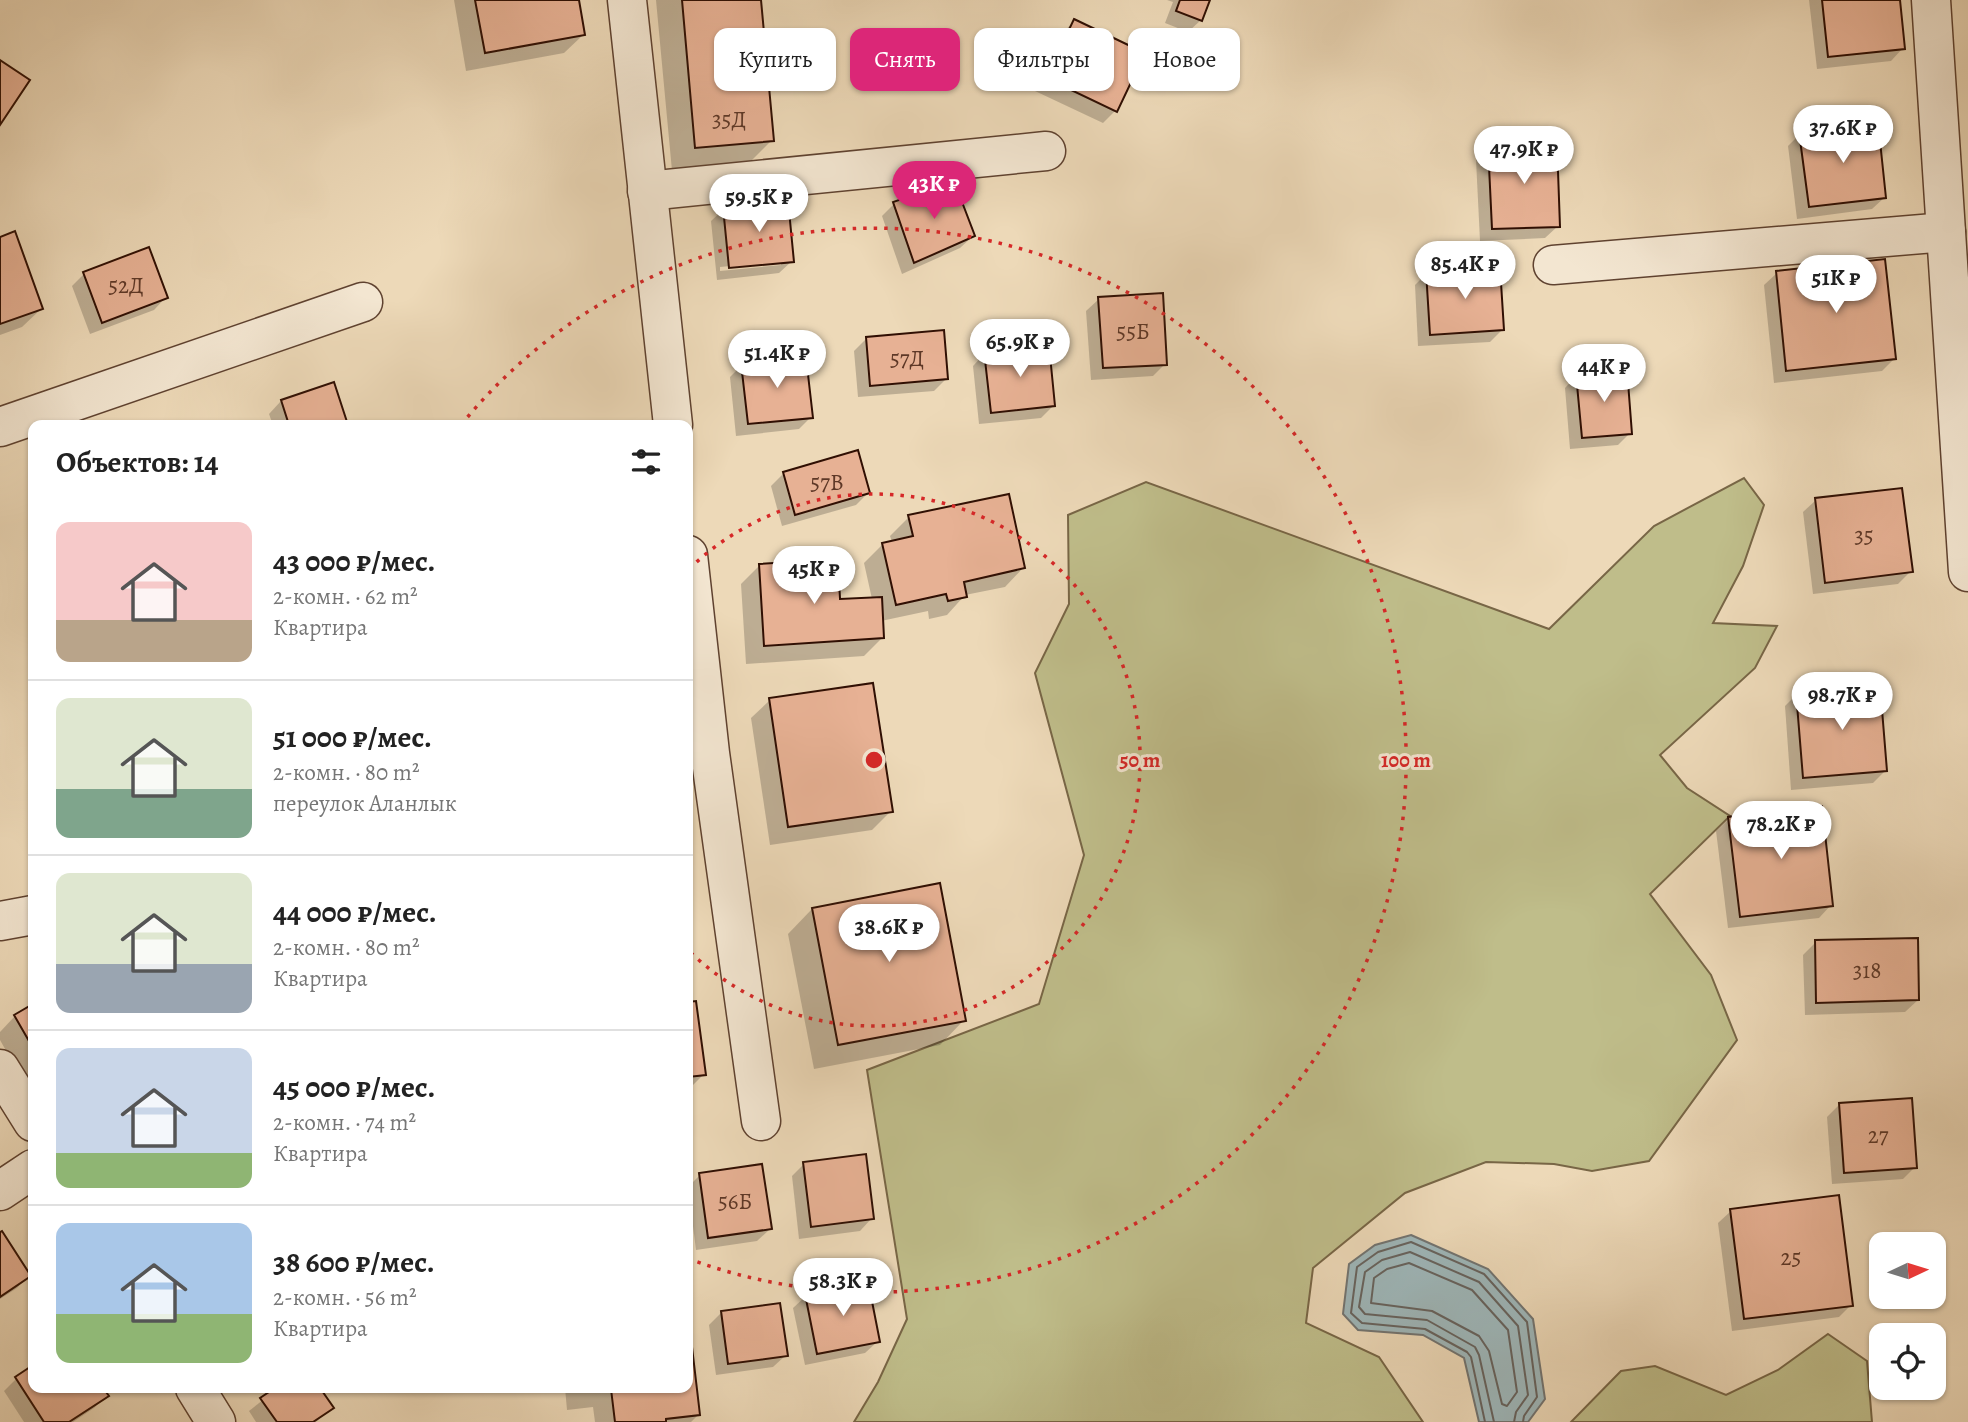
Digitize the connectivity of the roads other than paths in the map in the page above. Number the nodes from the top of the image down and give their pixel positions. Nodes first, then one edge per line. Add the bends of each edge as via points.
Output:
1 (627, 0) edge
2 (1931, 0) edge
3 (1046, 151) dead end
4 (647, 191) junction
5 (1946, 232) junction
6 (1553, 265) dead end
7 (363, 302) dead end
8 (672, 420) edge
9 (0, 427) edge
10 (1968, 572) edge
11 (693, 645) edge
12 (699, 754) edge
13 (28, 916) edge
14 (0, 920) edge
15 (0, 1069) edge
16 (28, 1114) edge
17 (761, 1121) dead end
18 (28, 1172) edge
19 (0, 1191) edge
20 (198, 1393) edge
21 (216, 1422) edge

1 - 4 street
2 - 5 street
3 - 4 street
4 - 8 street
5 - 6 street
5 - 10 street
7 - 9 street
11 - 12 street
12 - 17 street
13 - 14 street
15 - 16 street
18 - 19 street
20 - 21 street

